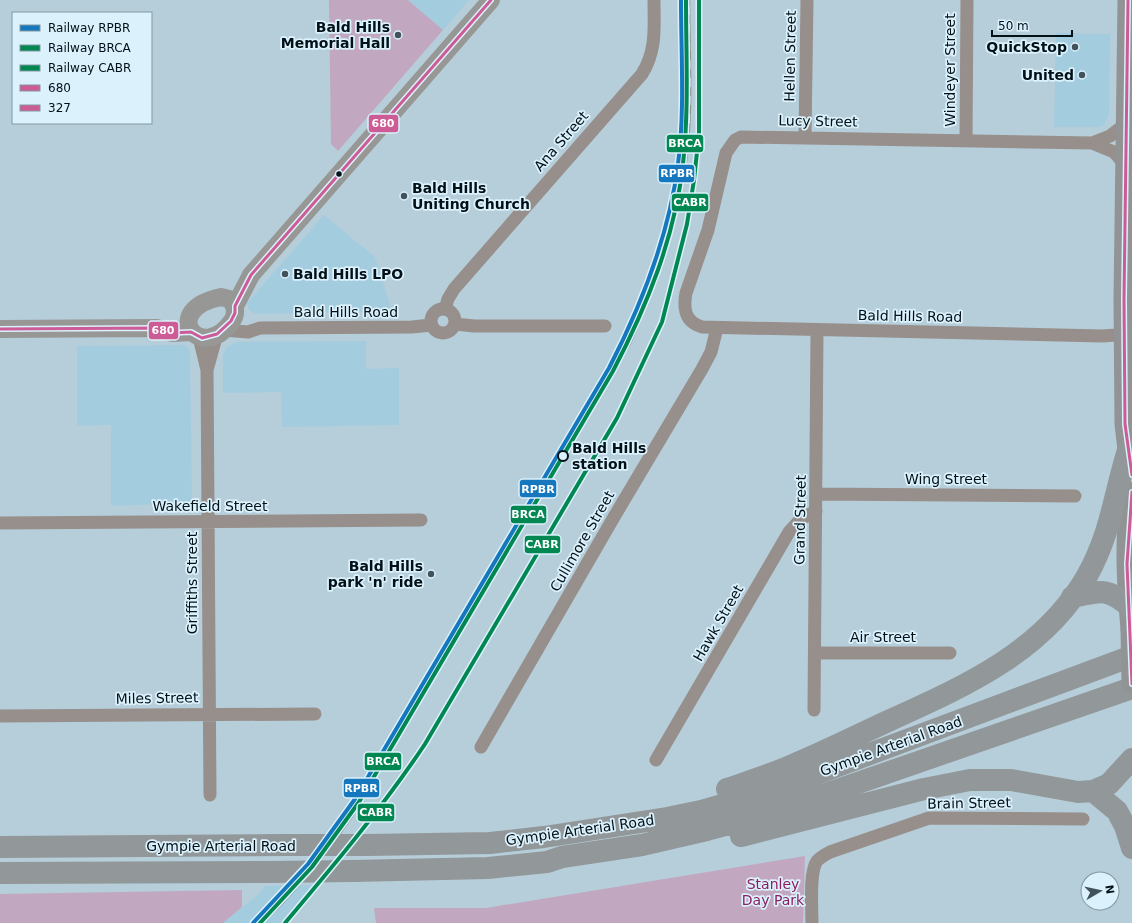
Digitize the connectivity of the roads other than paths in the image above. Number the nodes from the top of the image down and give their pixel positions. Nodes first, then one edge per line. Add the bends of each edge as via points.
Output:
1 (491, 0) edge
2 (654, 0) edge
3 (807, 0) edge
4 (967, 0) edge
5 (1128, 0) edge
6 (1127, 123) junction
7 (805, 136) junction
8 (966, 140) junction
9 (1092, 143) junction
10 (1127, 167) junction
11 (230, 305) junction
12 (445, 309) junction
13 (689, 320) joint
14 (455, 324) junction
15 (431, 325) junction
16 (605, 326) dead end
17 (260, 328) junction
18 (717, 328) junction
19 (0, 329) edge
20 (193, 330) junction
21 (818, 331) junction
22 (220, 332) junction
23 (1128, 335) edge
24 (207, 370) junction
25 (1128, 450) junction
26 (1132, 475) edge
27 (1132, 492) edge
28 (817, 494) junction
29 (1075, 496) dead end
30 (816, 511) junction
31 (421, 520) dead end
32 (208, 521) junction
33 (0, 523) edge
34 (1072, 597) junction
35 (1129, 606) junction
36 (815, 653) junction
37 (950, 654) dead end
38 (1132, 656) edge
39 (1132, 684) edge
40 (1132, 688) edge
41 (814, 710) dead end
42 (209, 714) junction
43 (315, 714) dead end
44 (0, 716) edge
45 (481, 747) dead end
46 (1132, 759) edge
47 (656, 760) dead end
48 (1093, 791) junction
49 (210, 796) dead end
50 (1083, 819) dead end
51 (636, 822) junction
52 (0, 847) edge
53 (1132, 848) edge
54 (547, 862) junction
55 (0, 873) edge
56 (812, 923) edge

1 - 11 main road via 251,275
2 - 12 street, Ana Street via 654,47 642,74 454,289
3 - 7 street, Hellen Street
4 - 8 street, Windeyer Street
5 - 6 highway
6 - 9 street, Lucy Street via 1110,136
6 - 10 highway
7 - 8 street, Lucy Street
7 - 13 street, Lucy Street via 744,136 735,140 729,149 706,238 686,293 684,310
8 - 9 street, Lucy Street
9 - 10 street, Lucy Street via 1114,152
10 - 23 highway
11 - 17 street, Bald Hills Road via 249,324
11 - 20 main road via 202,303 191,313
11 - 22 main road via 231,321
12 - 14 street via 452,313
12 - 15 street via 435,312 431,318
13 - 18 street, Bald Hills Road via 702,327
14 - 15 street via 451,330 444,333 436,331
14 - 16 street
15 - 17 street, Bald Hills Road via 412,328
17 - 22 street, Bald Hills Road via 248,332
18 - 21 street, Bald Hills Road
18 - 45 street, Cullimore Street via 711,352 702,369
19 - 20 main road via 157,328 172,333
20 - 22 main road via 209,337
20 - 24 street, Griffiths Street
21 - 23 street, Bald Hills Road
21 - 28 street, Grand Street
22 - 24 street, Griffiths Street
23 - 25 highway via 1125,424
24 - 32 street, Griffiths Street
25 - 26 highway
25 - 34 highway via 1104,540 1086,577
27 - 35 highway via 1127,532
28 - 29 street, Wing Street
28 - 30 street, Grand Street
30 - 36 street, Grand Street
30 - 47 street, Hawk Street via 801,519 789,532
31 - 32 street, Wakefield Street
32 - 33 street, Wakefield Street
32 - 42 street, Griffiths Street
34 - 35 highway via 1091,592 1106,592
34 - 51 highway via 1031,642 1002,663 952,692 794,765 704,798 643,814
35 - 39 highway, bridge
36 - 37 street, Air Street
36 - 41 street, Grand Street
38 - 51 highway, Gympie Arterial Road via 768,792 701,811
40 - 54 highway, Gympie Arterial Road via 774,812 642,845 562,857
42 - 43 street, Miles Street
42 - 44 street, Miles Street
42 - 49 street, Griffiths Street
46 - 48 highway via 1109,784
48 - 53 highway via 1117,811
48 - 54 highway via 1078,792 1010,780 970,780 924,789 694,848 562,866
50 - 56 street, Brain Street via 929,818 830,852 816,862 813,874
51 - 52 highway, Gympie Arterial Road, bridge via 490,843
54 - 55 highway, Gympie Arterial Road, bridge via 488,868 353,871

